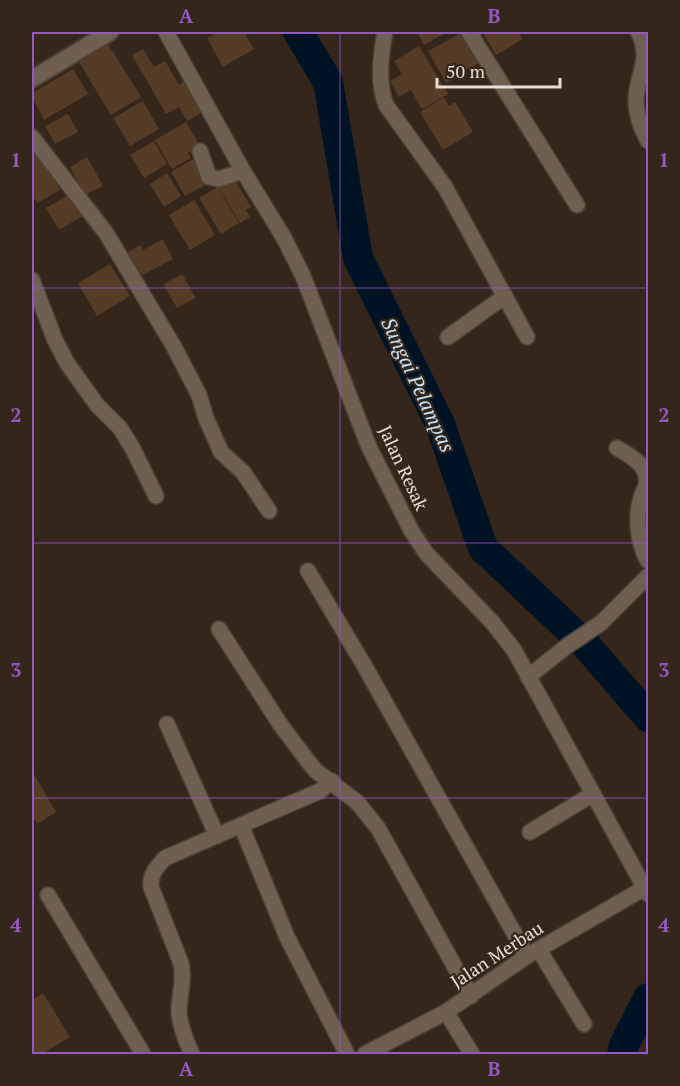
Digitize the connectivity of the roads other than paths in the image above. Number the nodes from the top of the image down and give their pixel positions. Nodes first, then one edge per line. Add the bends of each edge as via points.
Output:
1 (110, 32) edge
2 (166, 32) edge
3 (384, 32) edge
4 (469, 32) edge
5 (638, 32) edge
6 (32, 79) edge
7 (32, 136) edge
8 (648, 141) edge
9 (200, 151) dead end
10 (243, 171) junction
11 (577, 205) dead end
12 (32, 280) edge
13 (505, 296) junction
14 (448, 337) dead end
15 (527, 337) dead end
16 (617, 448) dead end
17 (156, 496) dead end
18 (268, 511) dead end
19 (648, 561) edge
20 (308, 572) dead end
21 (648, 576) edge
22 (219, 629) dead end
23 (528, 677) junction
24 (166, 724) dead end
25 (332, 781) junction
26 (593, 794) junction
27 (241, 825) junction
28 (530, 832) dead end
29 (217, 836) junction
30 (647, 890) edge
31 (48, 895) dead end
32 (533, 953) junction
33 (471, 996) junction
34 (446, 1012) junction
35 (584, 1024) dead end
36 (143, 1054) edge
37 (192, 1054) edge
38 (347, 1054) edge
39 (365, 1054) edge
40 (472, 1054) edge

1 - 6 main road
2 - 10 street, Jalan Resak
3 - 13 street via 380,75 386,105 445,187
4 - 11 street
5 - 8 street via 645,49 636,113
7 - 18 street via 106,233 173,345 199,395 221,452 243,472
9 - 10 street via 209,177 219,179
10 - 23 street, Jalan Resak via 303,276 369,447 411,530 426,553 492,622 514,650
12 - 17 street via 67,363 120,428
13 - 14 street
13 - 15 street
16 - 19 street via 635,459 648,478 638,514 640,538
20 - 32 street
21 - 23 street via 601,623
22 - 25 street via 298,749 316,771
23 - 26 street, Jalan Resak
24 - 29 street
25 - 27 street via 320,791
25 - 33 street via 357,802 378,828
26 - 28 street
26 - 30 street, Jalan Resak
27 - 29 street
27 - 38 street via 287,937
29 - 37 street via 165,858 150,878 184,974 179,1012
30 - 32 street, Jalan Merbau
31 - 36 street
32 - 33 street, Jalan Merbau
32 - 35 street
33 - 34 street, Jalan Merbau
34 - 39 street, Jalan Merbau
34 - 40 street

